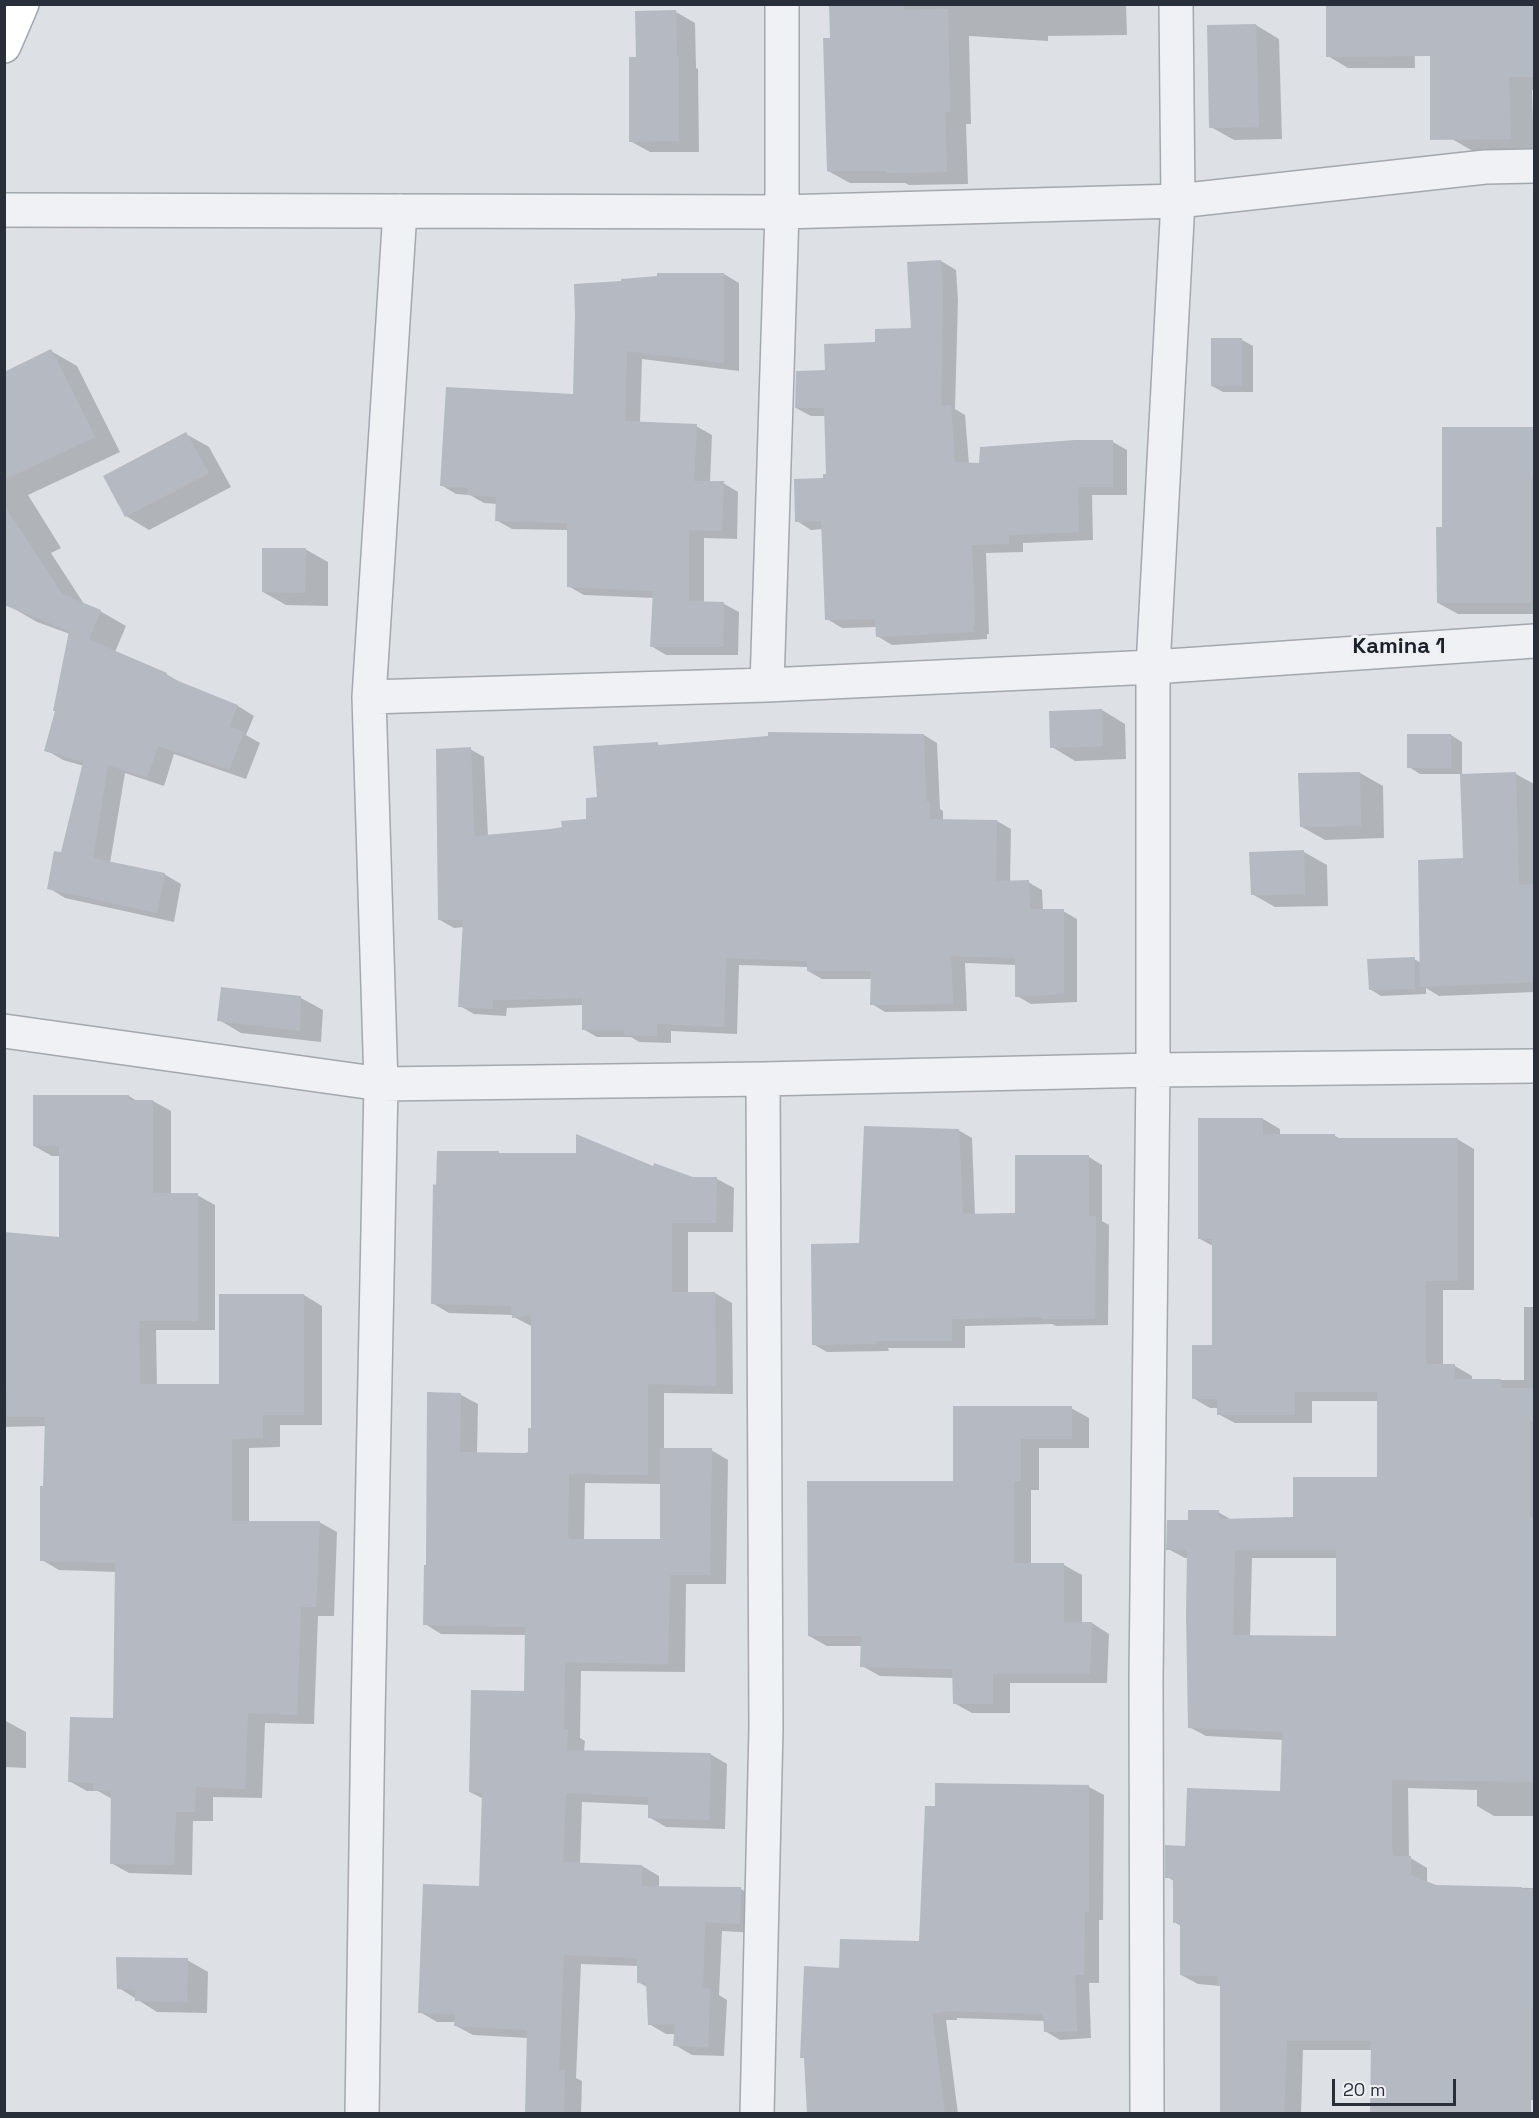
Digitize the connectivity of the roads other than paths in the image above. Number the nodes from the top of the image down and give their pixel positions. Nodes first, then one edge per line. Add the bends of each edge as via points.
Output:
1 (22, 4) edge
2 (782, 4) edge
3 (1176, 4) edge
4 (4, 46) edge
5 (1534, 166) edge
6 (1178, 201) junction
7 (4, 210) edge
8 (400, 211) junction
9 (782, 212) junction
10 (1534, 641) edge
11 (1153, 667) junction
12 (768, 685) junction
13 (369, 697) junction
14 (4, 1031) edge
15 (1534, 1066) edge
16 (1153, 1070) junction
17 (764, 1079) junction
18 (381, 1084) junction
19 (362, 2114) edge
20 (757, 2114) edge
21 (1147, 2114) edge

1 - 4 main road
2 - 9 street
3 - 6 street
5 - 6 street via 1485,167
6 - 9 street
6 - 11 street
7 - 8 street
8 - 9 street
8 - 13 street
9 - 12 street
10 - 11 street
11 - 12 street
11 - 16 street
12 - 13 street
13 - 18 street
14 - 18 street
15 - 16 street
16 - 17 street
16 - 21 street via 1146,1678
17 - 18 street
17 - 20 street via 766,1728
18 - 19 street

